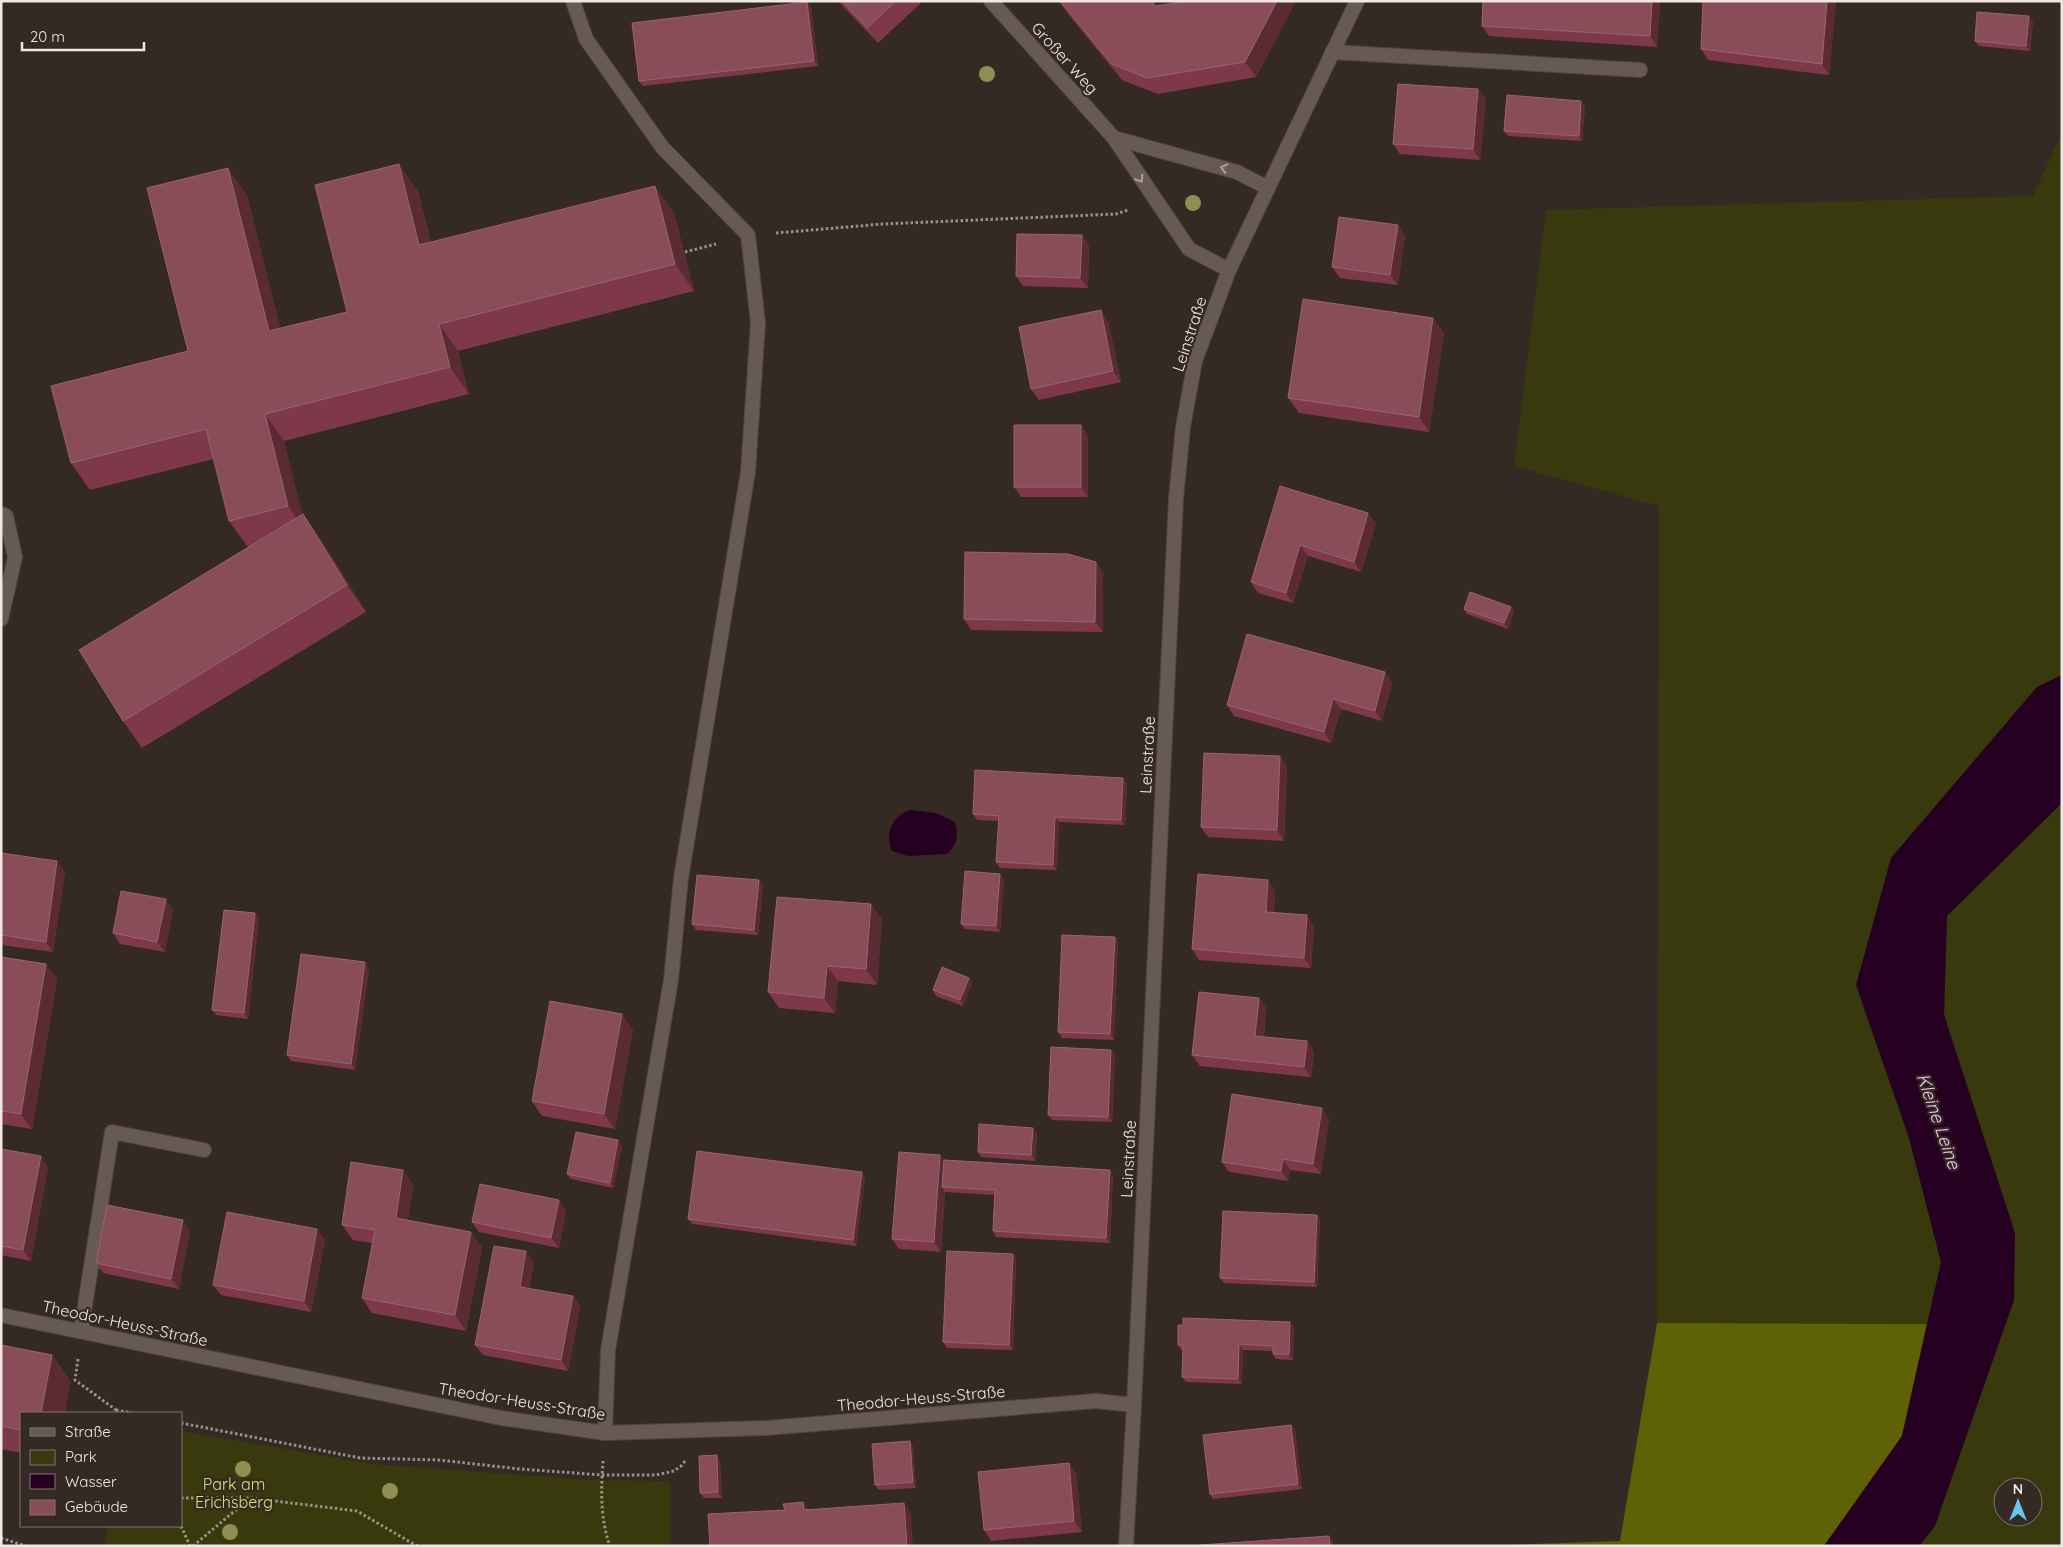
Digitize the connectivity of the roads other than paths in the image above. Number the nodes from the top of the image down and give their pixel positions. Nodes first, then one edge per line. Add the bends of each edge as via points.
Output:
1 (573, 1) edge
2 (990, 1) edge
3 (1357, 1) edge
4 (1332, 52) junction
5 (1640, 70) dead end
6 (1114, 138) junction
7 (1268, 188) junction
8 (1229, 270) junction
9 (1, 514) edge
10 (1, 619) edge
11 (204, 1150) dead end
12 (1, 1315) edge
13 (81, 1331) junction
14 (1134, 1405) junction
15 (605, 1433) junction
16 (1126, 1546) edge

1 - 15 street via 586,39 662,147 748,235 758,323 748,472 681,878 670,980 608,1350
2 - 6 street, Großer Weg
3 - 4 street, Leinstraße
4 - 5 street
4 - 7 street, Leinstraße
7 -> 6 street via 1237,172
6 -> 8 street, Großer Weg via 1189,249
7 - 8 street, Leinstraße
8 - 14 street, Leinstraße via 1196,361 1183,427 1176,498
9 - 10 street via 6,516 15,556
11 - 13 street via 112,1132
12 - 13 street, Theodor-Heuss-Straße
13 - 15 street, Theodor-Heuss-Straße via 501,1418
14 - 15 street, Theodor-Heuss-Straße via 1096,1400 766,1428
14 - 16 street, Leinstraße

